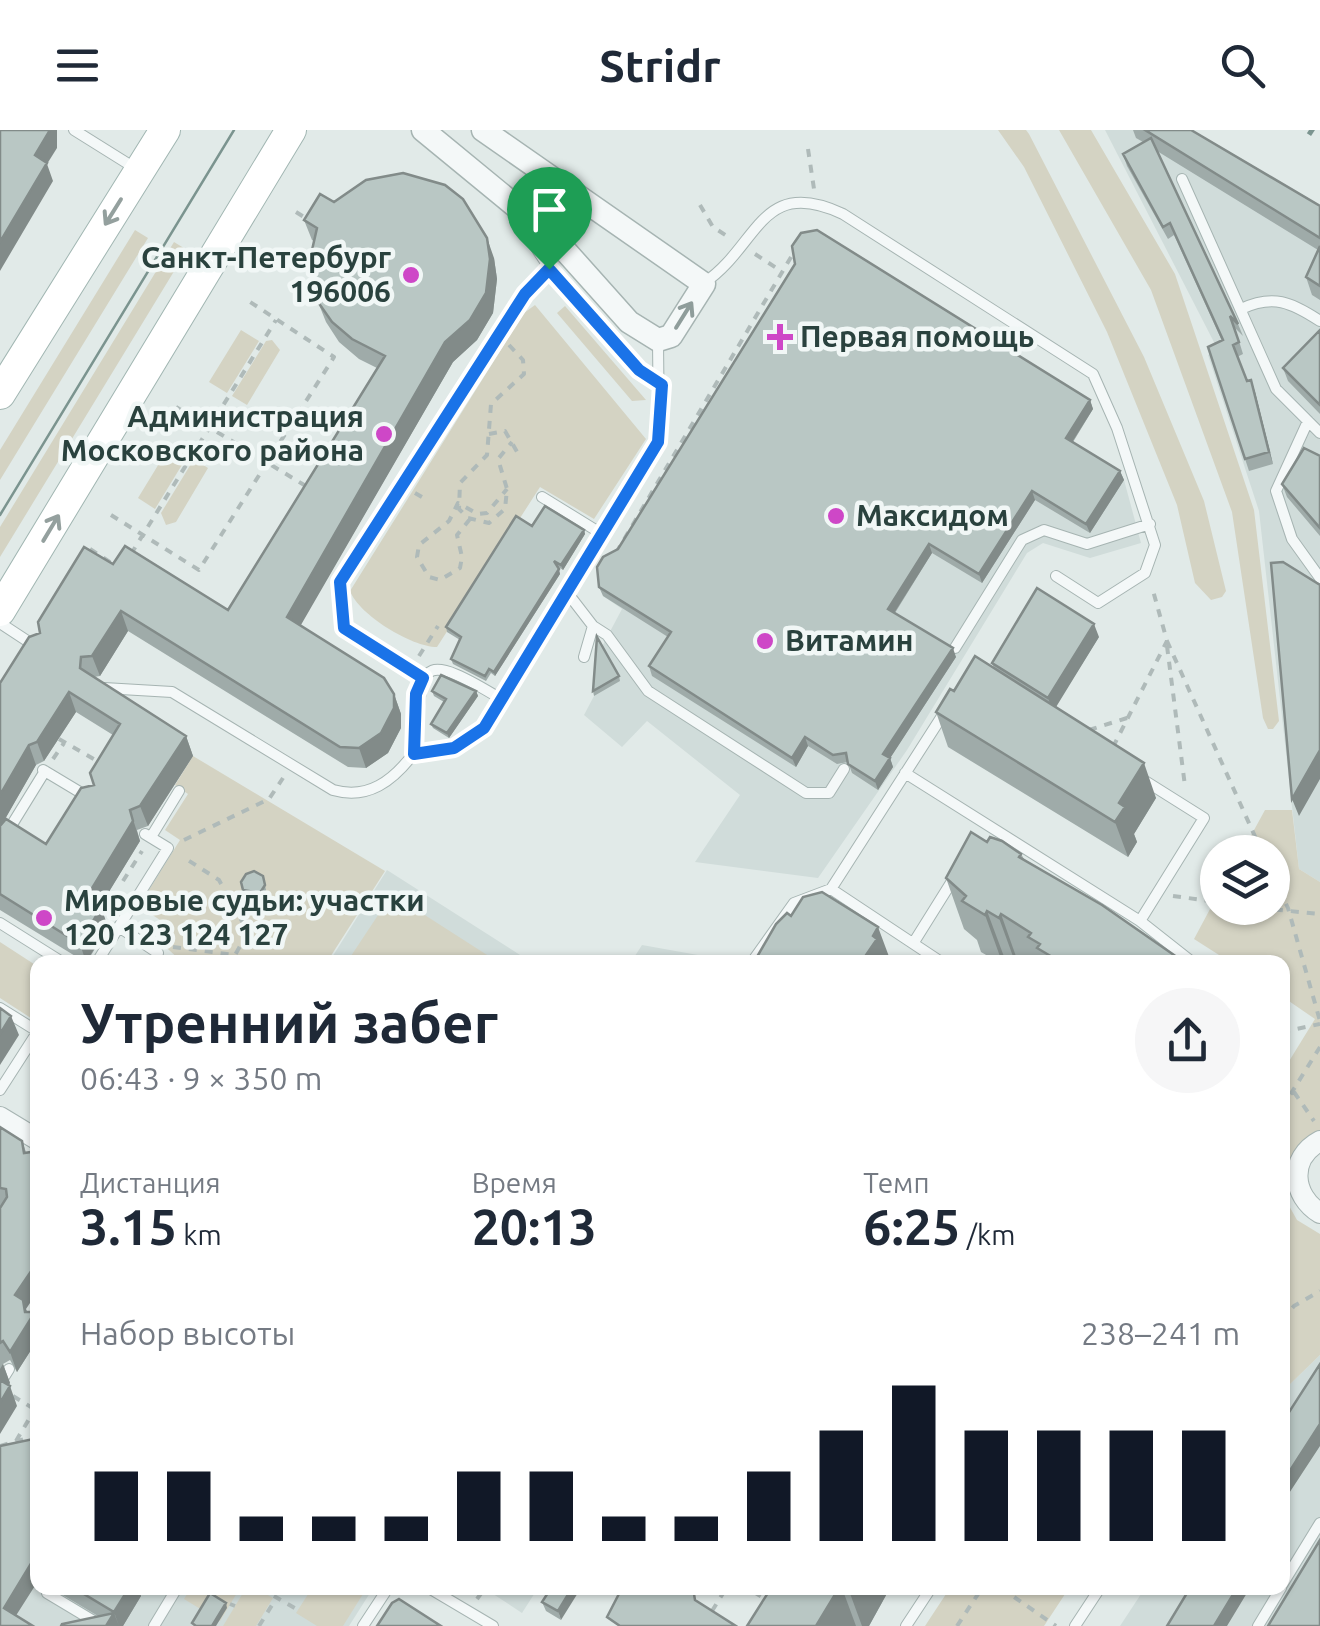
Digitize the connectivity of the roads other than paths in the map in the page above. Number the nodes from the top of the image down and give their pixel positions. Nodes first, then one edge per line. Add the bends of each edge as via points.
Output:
1 (74, 130) edge
2 (165, 130) edge
3 (308, 130) edge
4 (423, 130) edge
5 (483, 130) edge
6 (286, 138) edge
7 (139, 171) junction
8 (1182, 178) edge
9 (510, 200) junction
10 (549, 269) junction
11 (704, 284) junction
12 (1241, 309) junction
13 (1320, 321) edge
14 (658, 340) junction
15 (662, 385) junction
16 (0, 394) edge
17 (1308, 421) junction
18 (1320, 433) edge
19 (542, 497) dead end
20 (1150, 524) junction
21 (602, 534) junction
22 (1056, 576) dead end
23 (1320, 578) edge
24 (566, 592) junction
25 (0, 611) edge
26 (0, 623) edge
27 (592, 626) junction
28 (955, 648) edge
29 (40, 649) edge
30 (584, 657) dead end
31 (423, 678) junction
32 (95, 683) edge
33 (952, 700) edge
34 (1108, 757) edge
35 (844, 769) edge
36 (905, 773) junction
37 (179, 792) dead end
38 (91, 800) edge
39 (986, 826) junction
40 (976, 843) edge
41 (0, 844) edge
42 (965, 859) edge
43 (831, 889) junction
44 (1140, 921) junction
45 (0, 923) edge
46 (119, 927) junction
47 (914, 942) junction
48 (153, 950) road end
49 (51, 955) edge
50 (101, 955) edge
51 (757, 955) edge
52 (932, 955) edge
53 (1183, 955) edge
54 (0, 1008) edge
55 (30, 1026) edge
56 (30, 1043) edge
57 (0, 1090) edge
58 (0, 1117) edge
59 (30, 1135) edge
60 (1320, 1141) edge
61 (1320, 1213) edge
62 (1320, 1523) edge
63 (1290, 1573) edge
64 (50, 1595) edge
65 (173, 1595) edge
66 (384, 1595) edge
67 (441, 1595) edge
68 (926, 1595) edge
69 (1095, 1595) edge
70 (1277, 1595) edge
71 (102, 1626) edge
72 (154, 1626) edge
73 (364, 1626) edge
74 (493, 1626) edge
75 (906, 1626) edge
76 (1075, 1626) edge
77 (1258, 1626) edge

1 - 7 lane
2 - 7 main road
3 - 6 street
4 - 9 street
5 - 11 street
25 -> 6 main road
7 -> 16 main road
8 - 12 lane
9 - 10 lane
9 - 14 street via 629,322
10 - 15 lane via 639,370
10 - 31 lane via 525,294 340,582 344,628
14 -> 11 street via 671,336
11 - 20 lane via 778,204 814,204 843,214 1093,374
12 - 13 lane via 1280,299
12 - 17 lane via 1276,388
14 - 15 lane
15 - 21 lane via 658,442
17 - 18 lane
17 - 23 lane via 1276,491 1292,539
19 - 21 lane
20 - 22 lane via 1155,545 1146,574 1098,603
20 - 28 lane via 1087,544 1044,530 1022,540
21 - 24 lane
24 - 27 lane
24 - 31 lane via 501,698 452,669 434,669
26 - 29 lane
27 - 30 lane
27 - 35 lane via 608,635 648,691 806,794 829,793
31 - 32 lane via 416,694 414,754 384,784 349,795 172,692 108,690
33 - 36 lane
34 - 44 lane via 1204,818
36 - 39 lane
36 - 43 lane
37 - 46 lane via 148,835 174,845
38 - 41 lane via 43,770
39 - 40 lane
39 - 44 lane
42 - 47 lane
43 - 47 lane
43 - 51 lane via 794,903
44 - 53 lane
45 - 49 lane
46 - 48 lane
46 - 50 lane
47 - 52 lane
54 - 55 lane
56 - 57 lane
58 - 59 street
60 - 61 street via 1300,1160 1296,1176 1299,1193
62 - 63 lane
64 - 71 lane
65 - 72 lane
66 - 73 lane
67 - 74 lane
68 - 75 lane
69 - 76 lane
70 - 77 lane

